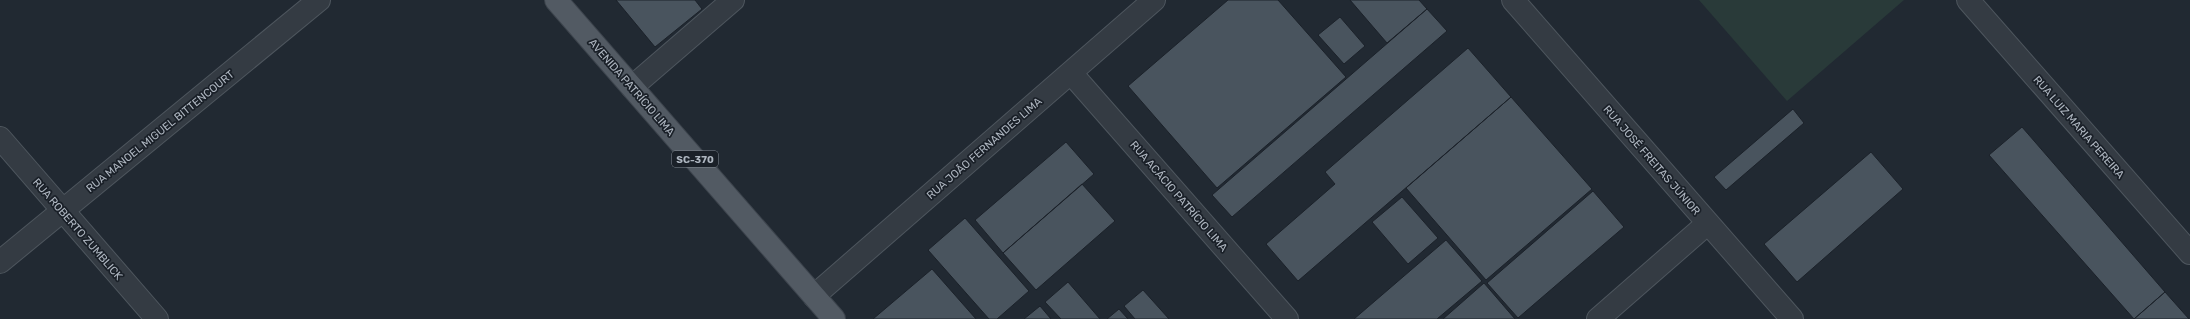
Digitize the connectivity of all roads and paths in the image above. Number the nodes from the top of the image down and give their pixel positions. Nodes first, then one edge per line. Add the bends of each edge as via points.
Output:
1 (319, 0) edge
2 (556, 0) edge
3 (734, 0) edge
4 (1154, 0) edge
5 (1513, 0) edge
6 (1968, 0) edge
7 (1071, 73) junction
8 (632, 86) junction
9 (0, 138) edge
10 (63, 210) junction
11 (1708, 223) junction
12 (2190, 253) edge
13 (0, 262) edge
14 (814, 296) junction
15 (157, 319) edge
16 (834, 319) edge
17 (1287, 319) edge
18 (1598, 319) edge
19 (1792, 319) edge

1 - 10 street, RUA MANOEL MIGUEL BITTENCOURT
2 - 8 main road, AVENIDA PATRÍCIO LIMA / SC-370
3 - 8 street
4 - 7 street, RUA JOÃO FERNANDES LIMA
5 - 11 street, RUA JOSÉ FREITAS JÚNIOR
6 - 12 street, RUA LUIZ MARIA PEREIRA
7 - 14 street, RUA JOÃO FERNANDES LIMA
7 - 17 street, RUA ACÁCIO PATRÍCIO LIMA
8 - 14 main road, AVENIDA PATRÍCIO LIMA / SC-370
9 - 10 street, RUA ROBERTO ZUMBLICK
10 - 13 street, RUA MANOEL MIGUEL BITTENCOURT
10 - 15 street, RUA ROBERTO ZUMBLICK
11 - 18 street
11 - 19 street, RUA JOSÉ FREITAS JÚNIOR
14 - 16 main road, AVENIDA PATRÍCIO LIMA / SC-370

